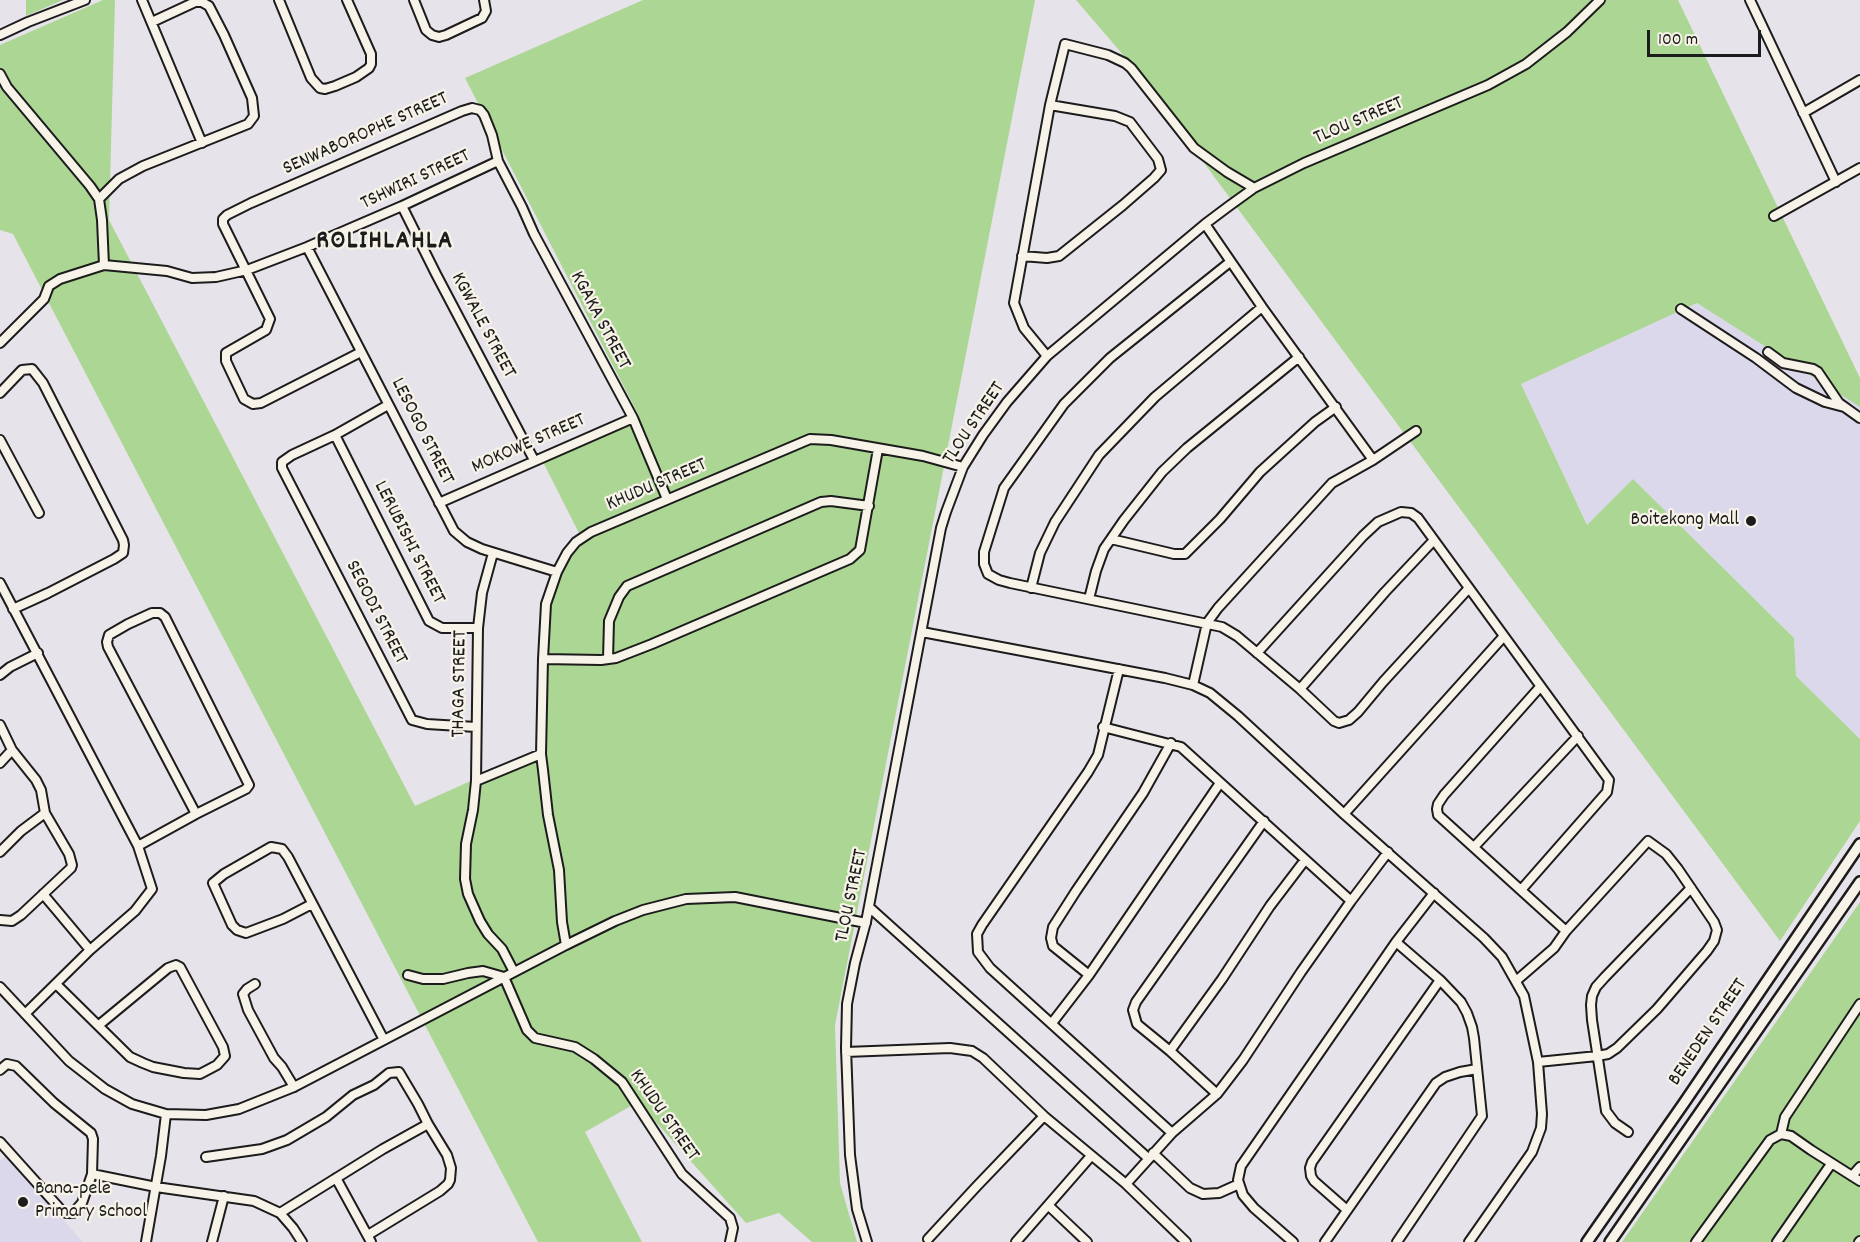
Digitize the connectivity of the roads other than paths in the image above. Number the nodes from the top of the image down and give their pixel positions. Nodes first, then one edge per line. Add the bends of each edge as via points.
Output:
1 (85, 0) edge
2 (142, 0) edge
3 (279, 0) edge
4 (347, 0) edge
5 (414, 0) edge
6 (484, 0) edge
7 (1600, 0) edge
8 (1750, 0) edge
9 (152, 22) junction
10 (0, 35) edge
11 (0, 74) edge
12 (1860, 80) edge
13 (1050, 105) junction
14 (1803, 113) junction
15 (202, 143) junction
16 (498, 161) junction
17 (1860, 168) edge
18 (1836, 182) junction
19 (1254, 188) junction
20 (99, 199) junction
21 (402, 206) junction
22 (1774, 216) dead end
23 (1205, 224) junction
24 (307, 248) junction
25 (1022, 256) junction
26 (1230, 261) junction
27 (104, 265) junction
28 (247, 270) junction
29 (1262, 307) junction
30 (1681, 309) dead end
31 (0, 343) edge
32 (360, 352) junction
33 (1768, 352) dead end
34 (1047, 356) junction
35 (1299, 357) junction
36 (1790, 365) junction
37 (1780, 376) junction
38 (0, 393) edge
39 (388, 405) junction
40 (1336, 407) junction
41 (1844, 407) junction
42 (633, 418) junction
43 (1860, 418) edge
44 (1416, 431) dead end
45 (335, 435) junction
46 (0, 440) edge
47 (878, 449) junction
48 (534, 460) junction
49 (1373, 460) junction
50 (963, 467) junction
51 (667, 499) junction
52 (439, 503) junction
53 (869, 506) junction
54 (39, 513) dead end
55 (1111, 540) junction
56 (1434, 540) junction
57 (493, 553) junction
58 (557, 573) junction
59 (0, 583) edge
60 (1031, 588) junction
61 (1469, 588) junction
62 (1089, 599) junction
63 (13, 609) junction
64 (1207, 623) junction
65 (478, 627) junction
66 (922, 632) junction
67 (1504, 636) junction
68 (38, 653) junction
69 (1257, 653) junction
70 (543, 659) junction
71 (608, 659) junction
72 (1119, 669) junction
73 (0, 675) edge
74 (1193, 685) junction
75 (1540, 687) junction
76 (1300, 689) junction
77 (0, 725) edge
78 (476, 727) junction
79 (1103, 727) junction
80 (1578, 736) junction
81 (1171, 744) junction
82 (12, 750) junction
83 (541, 754) junction
84 (0, 763) edge
85 (476, 781) junction
86 (1220, 783) junction
87 (45, 813) junction
88 (196, 814) junction
89 (1344, 814) junction
90 (1264, 821) junction
91 (1860, 844) edge
92 (138, 846) junction
93 (1474, 847) junction
94 (0, 852) edge
95 (1388, 852) junction
96 (1305, 860) junction
97 (1860, 882) edge
98 (1691, 888) junction
99 (1521, 890) junction
100 (1434, 893) junction
101 (43, 894) junction
102 (1351, 901) junction
103 (312, 904) junction
104 (869, 907) junction
105 (0, 920) edge
106 (866, 923) junction
107 (1566, 931) junction
108 (1396, 942) junction
109 (566, 945) junction
110 (90, 950) junction
111 (514, 972) junction
112 (408, 975) dead end
113 (1089, 975) junction
114 (504, 977) junction
115 (1440, 980) junction
116 (1516, 981) junction
117 (56, 984) junction
118 (255, 984) dead end
119 (0, 987) edge
120 (1860, 1004) edge
121 (25, 1014) junction
122 (1052, 1023) junction
123 (99, 1025) junction
124 (384, 1040) junction
125 (1170, 1051) junction
126 (846, 1052) junction
127 (1597, 1056) junction
128 (1538, 1062) junction
129 (1477, 1069) junction
130 (0, 1070) edge
131 (294, 1087) junction
132 (1217, 1094) junction
133 (166, 1114) junction
134 (1044, 1116) junction
135 (428, 1124) junction
136 (1628, 1132) dead end
137 (1172, 1133) junction
138 (1780, 1134) junction
139 (0, 1142) edge
140 (1091, 1155) junction
141 (1151, 1155) junction
142 (206, 1157) dead end
143 (1832, 1164) junction
144 (1860, 1167) edge
145 (92, 1174) junction
146 (1852, 1176) junction
147 (336, 1178) junction
148 (1860, 1181) edge
149 (1126, 1184) junction
150 (1239, 1184) junction
151 (156, 1187) junction
152 (224, 1197) junction
153 (1048, 1206) junction
154 (1347, 1209) junction
155 (280, 1213) junction
156 (369, 1238) edge
157 (928, 1239) dead end
158 (146, 1242) edge
159 (212, 1242) edge
160 (302, 1242) edge
161 (730, 1242) edge
162 (867, 1242) edge
163 (1016, 1242) edge
164 (1086, 1242) edge
165 (1186, 1242) edge
166 (1293, 1242) edge
167 (1325, 1242) edge
168 (1397, 1242) edge
169 (1469, 1242) edge
170 (1587, 1242) edge
171 (1610, 1242) edge
172 (1696, 1242) edge
173 (1777, 1242) edge

1 - 10 street
2 - 9 street
3 - 4 street via 311,78 326,88 356,77 371,64 371,54
5 - 6 street via 426,30 439,37 482,18 486,12
7 - 19 street, TLOU STREET via 1568,33 1526,64 1488,85
8 - 14 street
9 - 15 street
9 - 15 street via 192,3 205,3 213,11 244,78 254,104 252,119
11 - 20 street
12 - 14 street
13 - 19 street via 1065,44 1108,55 1131,68 1194,148
13 - 25 street
13 - 25 street via 1130,122 1158,159 1161,170 1059,256
14 - 18 street
15 - 20 street via 118,179
16 - 21 street, TSHWIRI STREET
16 - 28 street, SENWABOROPHE STREET via 484,115 472,108 251,203 223,219
16 - 42 street, KGAKA STREET
17 - 18 street
18 - 22 street
19 - 23 street, TLOU STREET
20 - 27 street
21 - 24 street, TSHWIRI STREET
21 - 48 street, KGWALE STREET
23 - 26 street
23 - 34 street, TLOU STREET
24 - 28 street, TSHWIRI STREET
24 - 32 street, LESOGO STREET
25 - 34 street via 1014,303 1024,328
26 - 29 street
26 - 60 street via 1110,358 1076,391 1008,482 986,544 984,564 988,574 999,580
27 - 28 street, TSHWIRI STREET via 167,271 192,278
27 - 31 street via 49,286 45,299
28 - 32 street via 270,323 266,330 226,353 226,362 243,397 258,404
29 - 35 street
29 - 60 street via 1155,397 1099,455 1055,522
30 - 37 street
32 - 39 street, LESOGO STREET
33 - 36 street
34 - 50 street, TLOU STREET via 1007,402
35 - 40 street
35 - 55 street via 1171,462
36 - 37 street
36 - 41 street via 1818,372
37 - 41 street via 1796,388
38 - 63 street via 22,370 32,369 44,382 124,545 123,552 114,560
39 - 45 street
39 - 52 street, LESOGO STREET
40 - 49 street
40 - 55 street via 1260,472 1187,553 1174,554
41 - 43 street
42 - 48 street, MOKOWE STREET
42 - 51 street, KGAKA STREET
44 - 49 street
45 - 65 street, LERUBISHI STREET via 429,621 442,627
45 - 78 street, SEGODI STREET via 282,462 285,476 412,720
46 - 54 street
47 - 50 street, KHUDU STREET
47 - 51 street, KHUDU STREET via 810,439
47 - 53 street
48 - 52 street, MOKOWE STREET
49 - 64 street via 1332,483
50 - 66 street, TLOU STREET via 941,528
51 - 58 street, KHUDU STREET via 580,539
52 - 57 street, LESOGO STREET via 460,538
53 - 71 street via 860,550 850,559
53 - 71 street via 821,502 627,586 609,621
55 - 62 street via 1099,561
56 - 61 street
56 - 69 street via 1411,513 1401,512 1378,522
56 - 76 street
57 - 58 street, LESOGO STREET
57 - 65 street, THAGA STREET
58 - 70 street, KHUDU STREET via 546,604
59 - 63 street
60 - 62 street
61 - 67 street
61 - 76 street via 1349,720 1336,723
62 - 64 street
63 - 68 street
64 - 69 street via 1238,636
64 - 74 street
65 - 78 street, THAGA STREET
66 - 72 street
66 - 104 street, TLOU STREET
67 - 75 street
67 - 89 street
68 - 73 street
68 - 92 street
69 - 76 street
70 - 71 street
70 - 83 street, KHUDU STREET
72 - 74 street
72 - 79 street
74 - 89 street via 1210,693 1238,716
75 - 80 street
75 - 93 street via 1438,804 1438,814
77 - 82 street
78 - 85 street, THAGA STREET
79 - 81 street
79 - 122 street via 1098,755 1088,772 977,934 982,960
80 - 93 street
80 - 99 street via 1608,777 1607,792
81 - 86 street via 1189,753
81 - 113 street via 1143,793 1053,927 1051,938 1056,949
82 - 84 street
82 - 87 street via 36,780
83 - 85 street
83 - 109 street, KHUDU STREET via 561,883 561,922
85 - 111 street, THAGA STREET via 466,844 465,884 480,921
86 - 90 street
86 - 113 street
87 - 94 street
87 - 101 street via 72,864
88 - 88 street via 249,785 165,616 152,613 109,636 108,647
88 - 92 street
89 - 95 street
90 - 96 street
90 - 125 street via 1136,1002 1133,1010 1137,1024
91 - 170 main road, BENEDEN STREET
92 - 110 street via 152,889 135,911
93 - 99 street
95 - 100 street
95 - 102 street
96 - 102 street
96 - 125 street
97 - 171 main road, BENEDEN STREET
98 - 107 street via 1666,854 1648,841
98 - 127 street via 1594,991 1591,1005
98 - 127 street via 1714,922 1714,940 1641,1026 1613,1051
99 - 107 street
100 - 108 street
100 - 116 street via 1496,951
101 - 105 street via 14,920
101 - 110 street
102 - 132 street
103 - 103 street via 288,857 277,847 213,883 232,925 246,933
103 - 124 street
104 - 106 street, TLOU STREET
104 - 141 street
106 - 109 street via 735,897 699,898 643,910
106 - 126 street, TLOU STREET via 848,1004
107 - 116 street via 1554,948
108 - 115 street
108 - 150 street via 1249,1153
109 - 111 street
110 - 117 street
111 - 114 street
112 - 114 street via 443,979 483,971
113 - 122 street
114 - 124 street
114 - 161 street, KHUDU STREET via 527,1030 535,1038 575,1047 622,1082 682,1174 730,1218
115 - 129 street via 1461,1002 1472,1026
115 - 154 street via 1312,1162 1314,1181
116 - 128 street via 1524,996
117 - 121 street
117 - 123 street
118 - 131 street via 243,994 249,1010
119 - 121 street
120 - 138 street via 1785,1117
121 - 133 street via 69,1061 105,1089 132,1104
122 - 137 street
123 - 123 street via 130,1057 153,1067 200,1074 224,1058 223,1047 176,965
124 - 131 street
125 - 132 street
126 - 134 street via 950,1048 972,1051
126 - 162 street, TLOU STREET via 850,1155 857,1209
127 - 128 street
127 - 136 street via 1606,1111
128 - 169 street via 1542,1114 1537,1140
129 - 154 street via 1436,1083
129 - 168 street via 1482,1116
130 - 145 street via 7,1064 16,1066 91,1133
131 - 133 street via 229,1112
132 - 137 street
133 - 151 street
134 - 140 street
134 - 157 street
135 - 142 street via 399,1072 389,1073 287,1140 262,1149
135 - 147 street
135 - 156 street via 449,1160 448,1184
137 - 141 street
138 - 143 street via 1791,1136
138 - 172 street via 1770,1140
139 - 145 street via 66,1213 73,1213 82,1203
140 - 149 street
140 - 153 street
141 - 149 street
141 - 150 street via 1203,1194 1219,1193
143 - 146 street
143 - 173 street
144 - 146 street
145 - 151 street
146 - 148 street
147 - 155 street
147 - 156 street
149 - 165 street
150 - 166 street via 1254,1208
151 - 152 street
151 - 158 street
152 - 155 street via 254,1201
152 - 159 street
153 - 163 street
153 - 164 street
154 - 167 street
155 - 160 street

